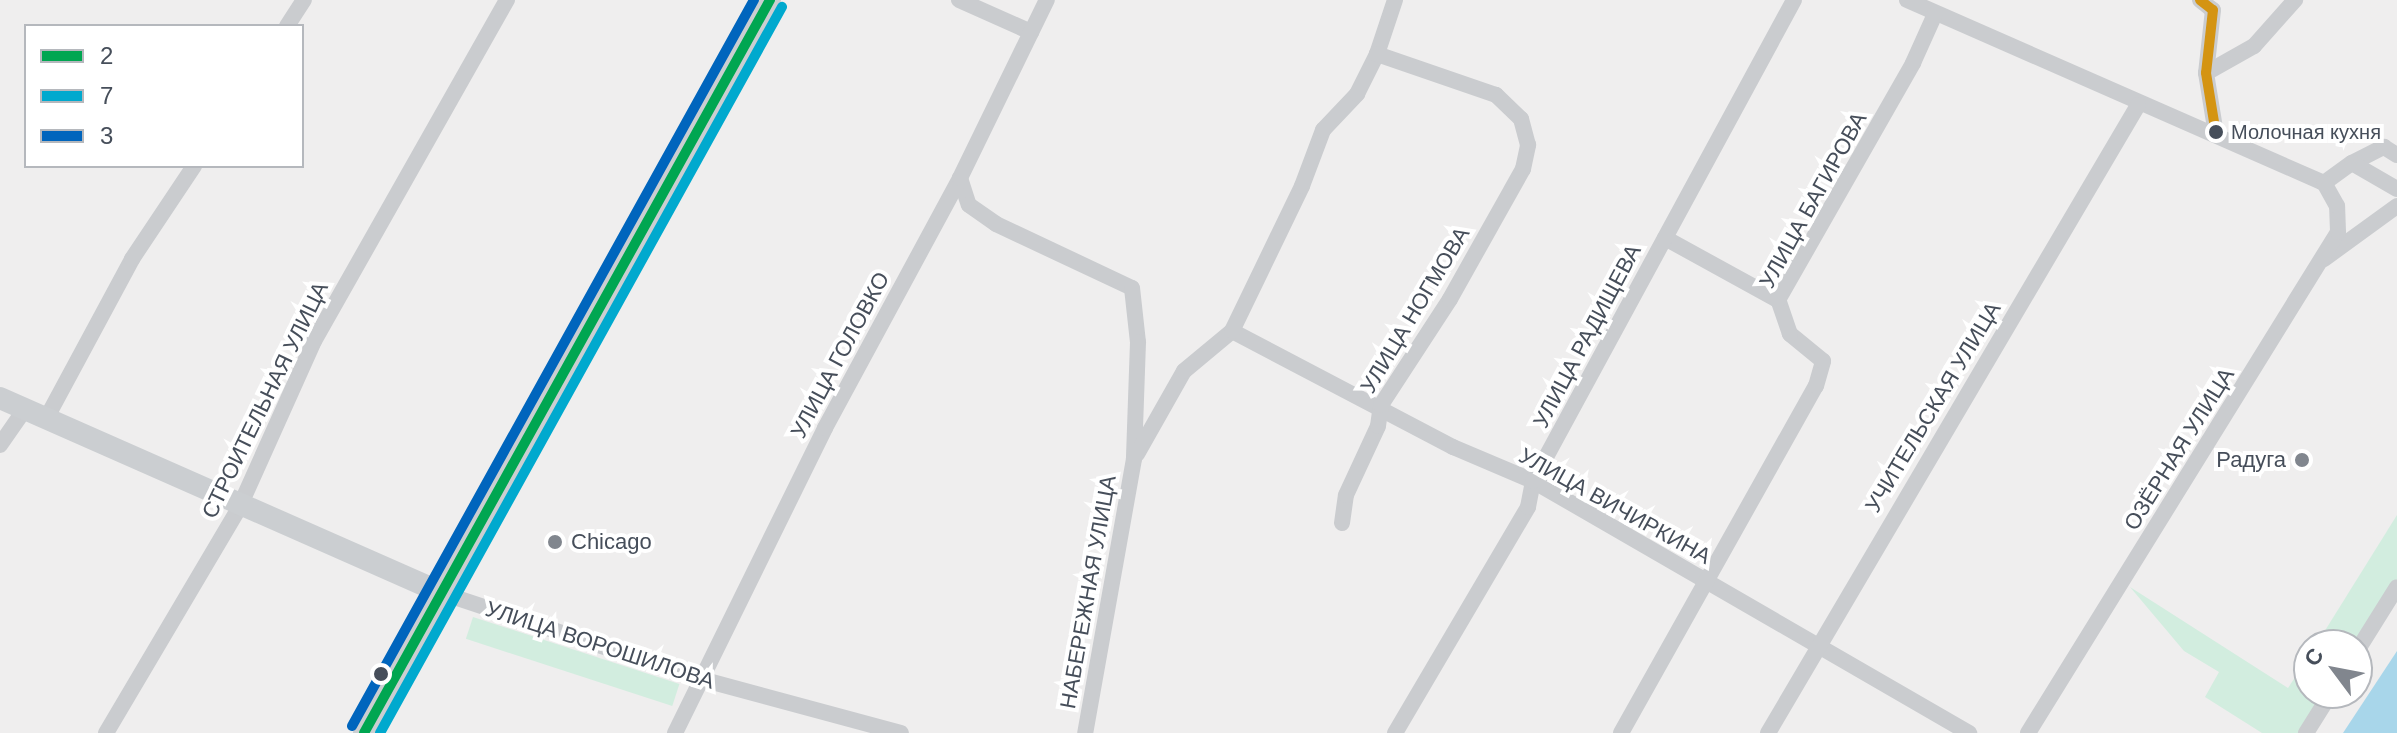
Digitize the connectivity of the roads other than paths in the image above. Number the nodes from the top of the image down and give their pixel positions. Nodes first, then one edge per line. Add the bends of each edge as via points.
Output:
1 (304, 0) edge
2 (507, 0) edge
3 (770, 0) edge
4 (959, 0) edge
5 (1047, 0) edge
6 (1395, 0) edge
7 (1794, 0) edge
8 (1907, 0) edge
9 (2200, 0) edge
10 (2295, 0) edge
11 (1935, 14) junction
12 (288, 24) edge
13 (1031, 32) junction
14 (1377, 54) junction
15 (2206, 73) junction
16 (2138, 105) junction
17 (2216, 134) junction
18 (2397, 155) edge
19 (2352, 163) junction
20 (193, 168) edge
21 (960, 178) junction
22 (2324, 183) junction
23 (2397, 189) edge
24 (2397, 206) edge
25 (1665, 238) junction
26 (2317, 265) junction
27 (1778, 300) junction
28 (1232, 331) junction
29 (0, 398) edge
30 (1381, 405) junction
31 (25, 409) junction
32 (46, 419) junction
33 (0, 445) edge
34 (1134, 459) junction
35 (1533, 481) junction
36 (239, 508) junction
37 (1342, 523) dead end
38 (1703, 580) junction
39 (2397, 587) edge
40 (445, 594) junction
41 (2371, 629) edge
42 (1816, 647) junction
43 (701, 679) junction
44 (2321, 709) edge
45 (106, 733) edge
46 (364, 733) edge
47 (675, 733) edge
48 (901, 733) edge
49 (1085, 733) edge
50 (1395, 733) edge
51 (1621, 733) edge
52 (1768, 733) edge
53 (1969, 733) edge
54 (2028, 733) edge
55 (2306, 733) edge

1 - 12 street
2 - 36 street, СТРОИТЕЛЬНАЯ УЛИЦА via 314,341
3 - 40 main road
4 - 13 street
5 - 13 street, УЛИЦА ГОЛОВКО
6 - 14 street, НАБЕРЕЖНАЯ УЛИЦА
7 - 25 street, УЛИЦА РАДИЩЕВА
8 - 11 street
9 - 15 street via 2213,10
10 - 15 street via 2254,46
11 - 16 street
11 - 27 street, УЛИЦА БАГИРОВА via 1913,63
13 - 21 street, УЛИЦА ГОЛОВКО
14 - 28 street, НАБЕРЕЖНАЯ УЛИЦА via 1357,94 1323,130
14 - 30 street, УЛИЦА НОГМОВА via 1506,102 1529,134 1523,169 1450,299
15 - 17 street
16 - 17 street
16 - 42 street, УЧИТЕЛЬСКАЯ УЛИЦА
17 - 22 street
18 - 19 street via 2384,147
19 - 22 street
19 - 23 street
20 - 32 street via 132,259
21 - 34 street, НАБЕРЕЖНАЯ УЛИЦА via 969,205 996,224 1108,272 1132,288 1138,342
21 - 43 street, УЛИЦА ГОЛОВКО via 825,428
22 - 26 street, ОЗЁРНАЯ УЛИЦА via 2337,206 2338,232
24 - 26 street
25 - 27 street
25 - 35 street, УЛИЦА РАДИЩЕВА
26 - 54 street, ОЗЁРНАЯ УЛИЦА
27 - 38 street, УЛИЦА БАГИРОВА via 1790,334 1817,353 1822,371
28 - 30 street, УЛИЦА ВИЧИРКИНА
28 - 34 street, НАБЕРЕЖНАЯ УЛИЦА via 1184,371
29 - 31 main road, УЛИЦА ВОРОШИЛОВА
30 - 35 street, УЛИЦА ВИЧИРКИНА via 1453,447
30 - 37 street, УЛИЦА НОГМОВА via 1378,426 1346,495
31 - 32 main road, УЛИЦА ВОРОШИЛОВА
31 - 33 street
32 - 36 main road, УЛИЦА ВОРОШИЛОВА
34 - 49 street, НАБЕРЕЖНАЯ УЛИЦА
35 - 38 street, УЛИЦА ВИЧИРКИНА
35 - 50 street, УЛИЦА РАДИЩЕВА via 1528,507
36 - 40 main road, УЛИЦА ВОРОШИЛОВА
36 - 45 street, СТРОИТЕЛЬНАЯ УЛИЦА
38 - 42 street, УЛИЦА ВИЧИРКИНА
38 - 51 street, УЛИЦА БАГИРОВА
39 - 41 street
40 - 43 street, УЛИЦА ВОРОШИЛОВА
40 - 46 main road
42 - 52 street, УЧИТЕЛЬСКАЯ УЛИЦА
42 - 53 street, УЛИЦА ВИЧИРКИНА
43 - 47 street, УЛИЦА ГОЛОВКО
43 - 48 street, УЛИЦА ВОРОШИЛОВА
44 - 55 street

